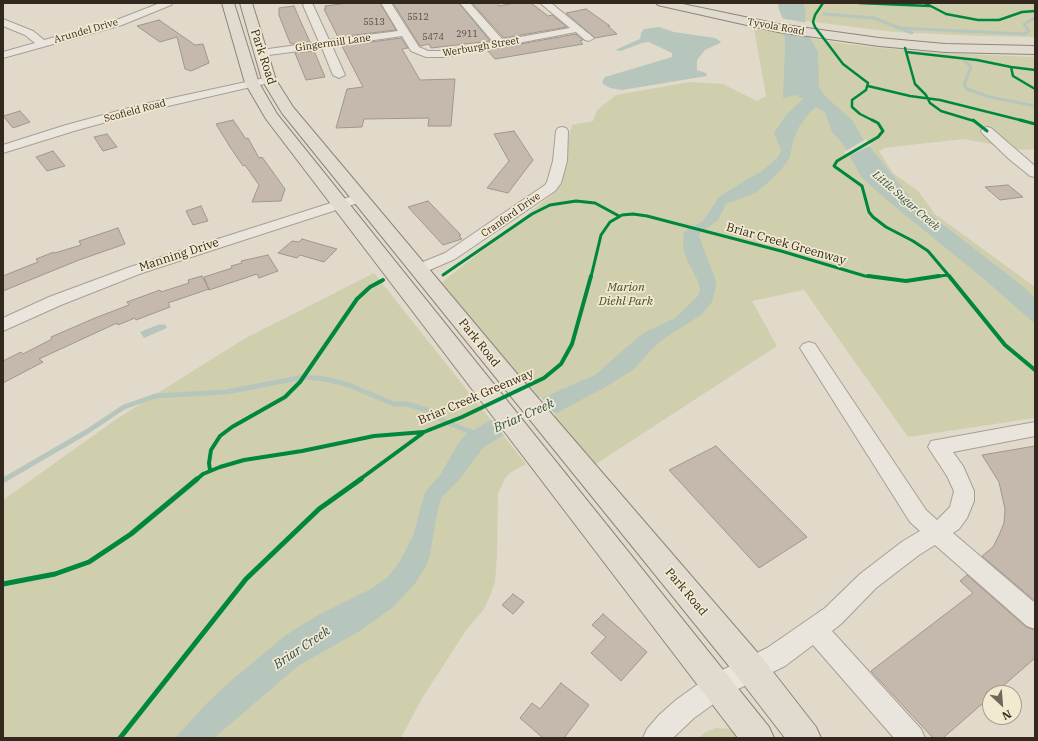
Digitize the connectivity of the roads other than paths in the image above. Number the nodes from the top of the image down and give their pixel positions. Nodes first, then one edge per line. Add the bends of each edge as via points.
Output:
1 (168, 3) edge
2 (222, 3) edge
3 (228, 3) edge
4 (246, 3) edge
5 (386, 3) edge
6 (464, 3) edge
7 (545, 3) edge
8 (662, 3) edge
9 (690, 3) edge
10 (308, 5) dead end
11 (3, 15) edge
12 (232, 16) junction
13 (757, 20) junction
14 (3, 21) edge
15 (578, 29) junction
16 (405, 33) junction
17 (833, 33) junction
18 (589, 38) dead end
19 (1035, 43) edge
20 (42, 44) junction
21 (326, 44) junction
22 (500, 44) junction
23 (1035, 50) edge
24 (261, 53) junction
25 (3, 55) edge
26 (339, 75) dead end
27 (261, 82) junction
28 (562, 131) dead end
29 (987, 131) dead end
30 (3, 149) edge
31 (1035, 173) edge
32 (360, 198) junction
33 (340, 204) junction
34 (419, 269) junction
35 (3, 325) edge
36 (809, 348) dead end
37 (1035, 429) edge
38 (936, 533) junction
39 (1035, 618) edge
40 (814, 629) junction
41 (752, 670) junction
42 (717, 686) junction
43 (656, 738) edge
44 (758, 738) edge
45 (806, 738) edge
46 (912, 738) edge

1 - 20 street, Arundel Drive via 118,22
2 - 12 main road
3 - 12 main road, Park Road
4 - 24 main road, Park Road
5 - 16 street, Werburgh Street
6 - 22 street
7 - 15 street
8 - 13 main road, Tyvola Road
9 - 13 main road, Tyvola Road
10 - 21 street
11 - 14 street
12 - 27 main road, Park Road
13 - 17 main road, Tyvola Road
14 - 20 street via 29,33
15 - 18 street
15 - 22 street, Werburgh Street
16 - 21 street, Gingermill Lane
16 - 22 street, Werburgh Street via 417,51 432,54
17 - 19 main road, Tyvola Road
17 - 23 main road, Tyvola Road via 912,46
20 - 25 street, Arundel Drive
21 - 24 street, Gingermill Lane
21 - 26 street
24 - 27 main road, Park Road
27 - 30 street, Scofield Road via 130,112
27 - 32 main road, Park Road via 276,93
27 - 33 main road, Park Road via 271,116
28 - 34 street, Cranford Drive via 560,162 550,188 450,256
29 - 31 street
32 - 33 street, Manning Drive
32 - 34 main road, Park Road
33 - 35 street, Manning Drive via 136,270 55,301
33 - 42 main road, Park Road
34 - 41 main road, Park Road
36 - 38 street via 906,500
37 - 38 street via 938,447 956,472 964,491 959,512
38 - 39 street
38 - 40 street via 911,548 868,581 833,616
40 - 41 street
40 - 46 street
41 - 42 street
41 - 45 main road, Park Road
42 - 43 street via 685,709
42 - 44 main road, Park Road

